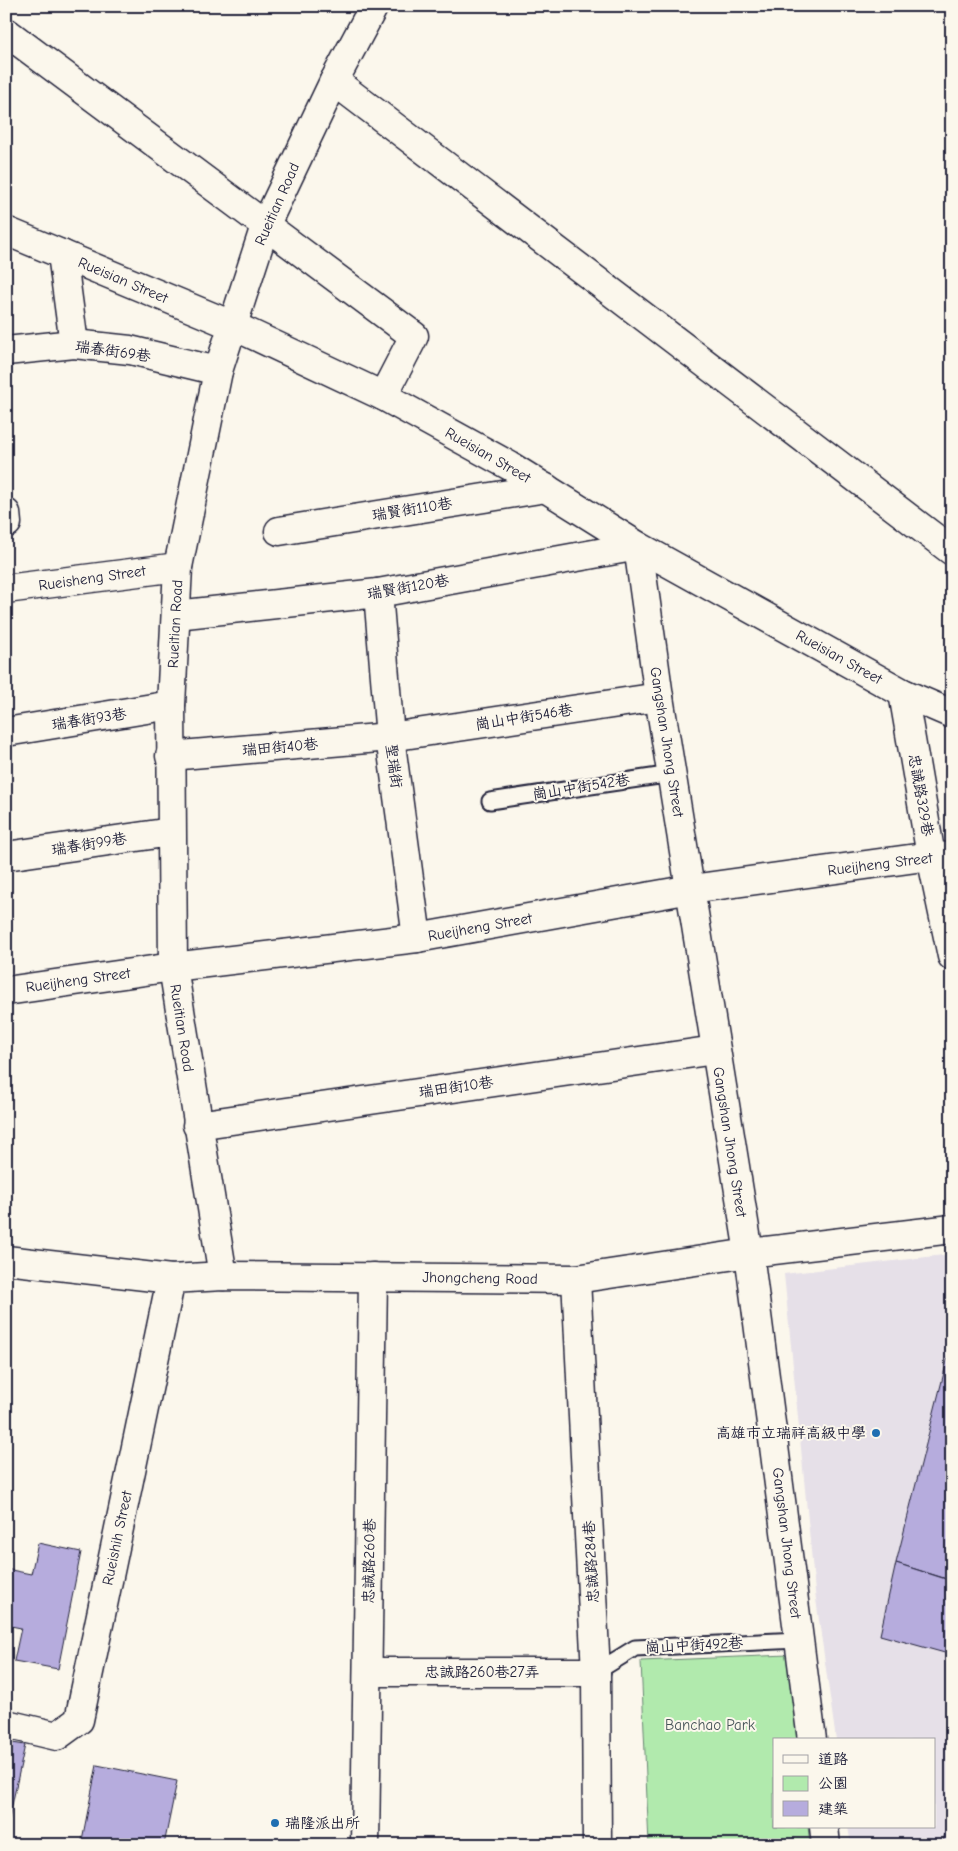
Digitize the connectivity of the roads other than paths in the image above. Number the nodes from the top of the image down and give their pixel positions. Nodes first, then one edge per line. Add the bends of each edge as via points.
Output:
1 (374, 6) edge
2 (6, 32) edge
3 (334, 82) junction
4 (265, 226) junction
5 (6, 231) edge
6 (62, 254) junction
7 (234, 326) junction
8 (74, 344) junction
9 (6, 352) edge
10 (218, 371) junction
11 (383, 396) junction
12 (546, 488) junction
13 (278, 530) dead end
14 (638, 546) junction
15 (952, 551) edge
16 (178, 567) junction
17 (6, 590) edge
18 (378, 593) junction
19 (176, 615) junction
20 (903, 693) junction
21 (659, 696) junction
22 (171, 705) junction
23 (952, 714) edge
24 (6, 732) edge
25 (390, 737) junction
26 (170, 756) junction
27 (672, 774) junction
28 (490, 801) dead end
29 (171, 832) junction
30 (6, 856) edge
31 (941, 856) edge
32 (691, 889) junction
33 (417, 938) junction
34 (952, 956) edge
35 (173, 967) junction
36 (6, 991) edge
37 (715, 1050) junction
38 (197, 1125) junction
39 (952, 1229) edge
40 (748, 1253) junction
41 (6, 1260) edge
42 (223, 1276) junction
43 (373, 1277) junction
44 (171, 1279) junction
45 (576, 1279) junction
46 (799, 1640) junction
47 (368, 1672) junction
48 (596, 1672) junction
49 (6, 1724) edge
50 (812, 1738) edge
51 (824, 1828) edge
52 (366, 1845) edge
53 (597, 1845) edge
54 (826, 1845) edge

1 - 3 street, Rueitian Road
2 - 4 street
3 - 4 street, Rueitian Road
3 - 15 street
4 - 7 street, Rueitian Road
4 - 11 street via 414,336
5 - 6 street, Rueisian Street
6 - 7 street, Rueisian Street
6 - 8 street
7 - 10 street, Rueitian Road
7 - 11 street, Rueisian Street
8 - 9 street, 瑞春街69巷
8 - 10 street, 瑞春街69巷 via 130,350
10 - 16 street, Rueitian Road
11 - 12 street, Rueisian Street
12 - 13 street, 瑞賢街110巷
12 - 14 street, Rueisian Street
14 - 18 street, 瑞賢街120巷
14 - 20 street, Rueisian Street
14 - 21 street, Gangshan Jhong Street
16 - 17 street, Rueisheng Street
16 - 19 street, Rueitian Road
18 - 19 street, 瑞賢街120巷
18 - 25 street, 聖瑞街
19 - 22 street, Rueitian Road
20 - 23 street, Rueisian Street
20 - 31 street, 忠誠路329巷
21 - 25 street, 崗山中街546巷
21 - 27 street, Gangshan Jhong Street
22 - 24 street, 瑞春街93巷
22 - 26 street, Rueitian Road
25 - 26 street, 瑞田街40巷
25 - 33 street, 聖瑞街
26 - 29 street, Rueitian Road
27 - 28 lane, 崗山中街542巷
27 - 32 street, Gangshan Jhong Street
29 - 30 street, 瑞春街99巷
29 - 35 street, Rueitian Road
31 - 32 street, Rueijheng Street
31 - 34 street, 忠誠路329巷
32 - 33 street, Rueijheng Street
32 - 37 street, Gangshan Jhong Street
33 - 35 street, Rueijheng Street
35 - 36 street, Rueijheng Street
35 - 38 street, Rueitian Road
37 - 38 street, 瑞田街10巷
37 - 40 street, Gangshan Jhong Street
38 - 42 street, Rueitian Road
39 - 40 street, Jhongcheng Road
40 - 45 street, Jhongcheng Road
40 - 46 street, Gangshan Jhong Street
41 - 44 street, Jhongcheng Road
42 - 43 street, Jhongcheng Road
42 - 44 street, Jhongcheng Road
43 - 45 street, Jhongcheng Road
43 - 47 street, 忠誠路260巷
44 - 49 street, Rueishih Street via 79,1720 57,1736
45 - 48 street, 忠誠路284巷
46 - 48 lane, 崗山中街492巷 via 635,1648
46 - 50 street, Gangshan Jhong Street
47 - 48 street, 忠誠路260巷27弄
47 - 52 street, 忠誠路260巷
48 - 53 street, 忠誠路284巷
51 - 54 street

